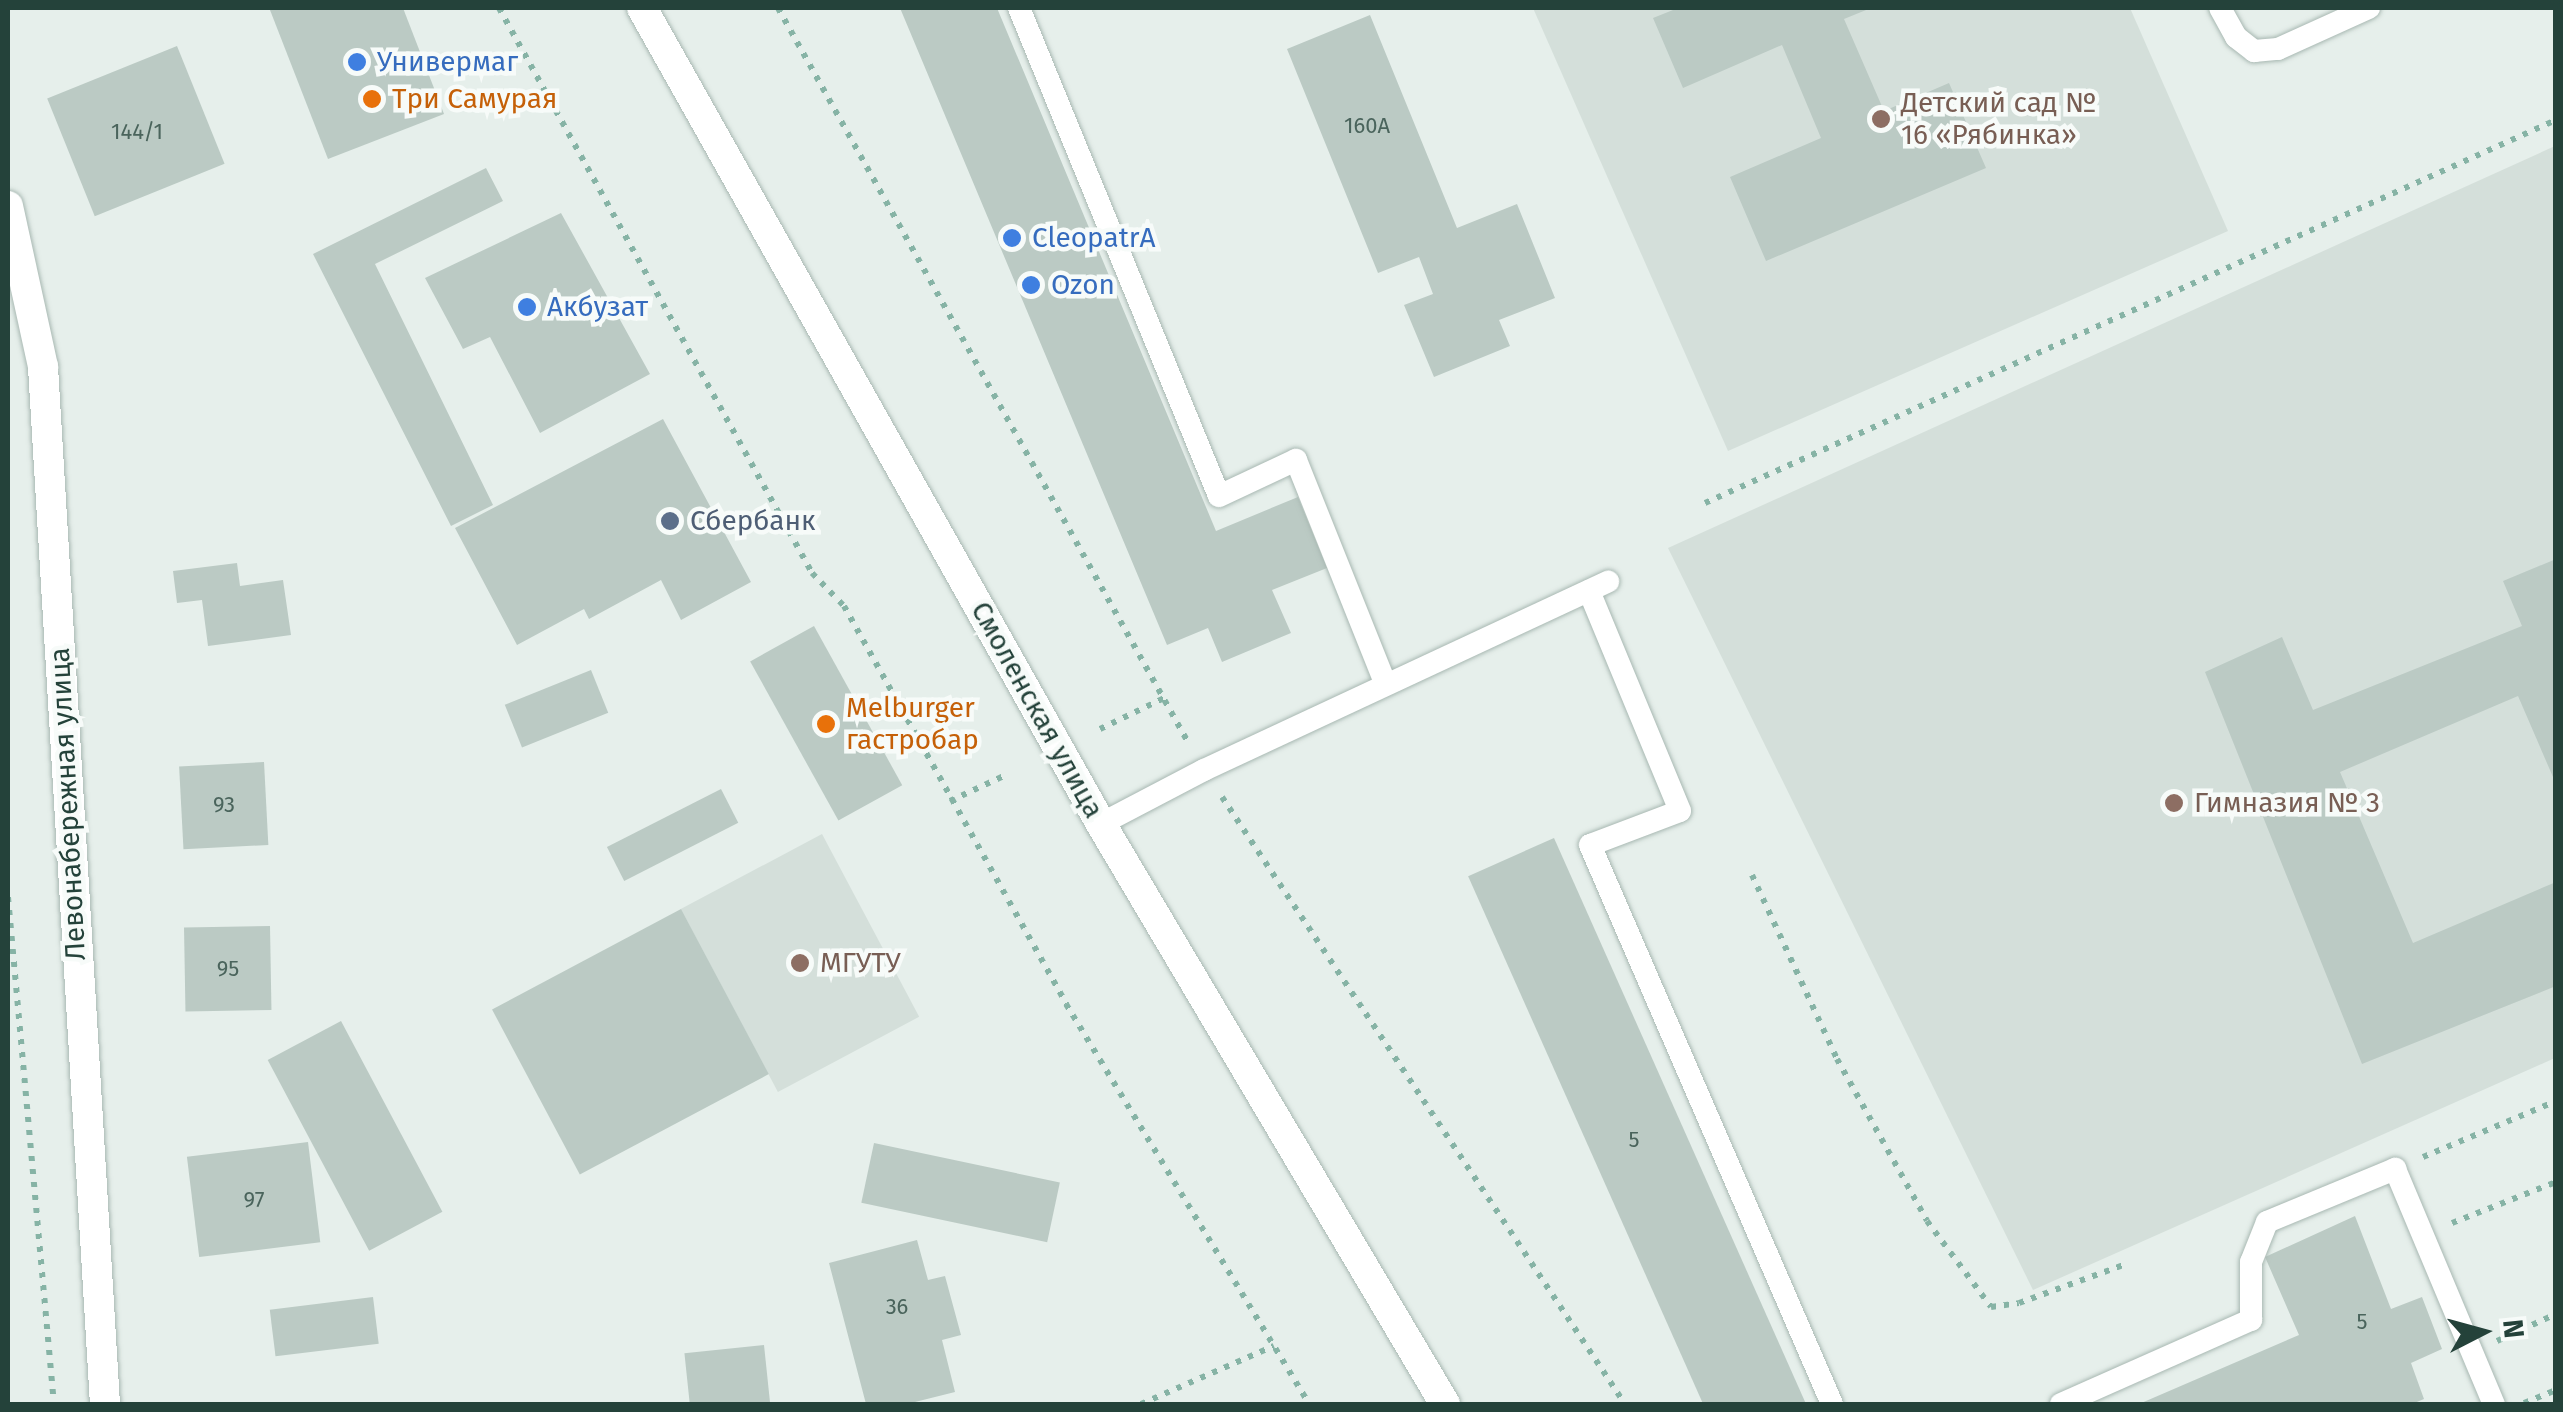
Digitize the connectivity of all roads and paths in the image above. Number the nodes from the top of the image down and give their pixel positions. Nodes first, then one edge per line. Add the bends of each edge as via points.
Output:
1 (499, 8) edge
2 (642, 8) edge
3 (778, 8) edge
4 (1019, 8) edge
5 (2220, 8) edge
6 (2369, 8) edge
7 (2556, 120) edge
8 (8, 206) edge
9 (1705, 502) dead end
10 (1385, 683) junction
11 (1164, 698) junction
12 (1100, 728) dead end
13 (1186, 739) dead end
14 (1008, 774) dead end
15 (1213, 787) dead end
16 (950, 802) junction
17 (1101, 824) junction
18 (1752, 875) dead end
19 (8, 896) edge
20 (2556, 1101) edge
21 (2395, 1169) junction
22 (2556, 1182) edge
23 (2423, 1235) junction
24 (2126, 1264) dead end
25 (2556, 1314) edge
26 (1274, 1346) junction
27 (2473, 1352) junction
28 (2556, 1390) edge
29 (54, 1404) edge
30 (105, 1404) edge
31 (1141, 1404) edge
32 (1309, 1404) edge
33 (1445, 1404) edge
34 (1625, 1404) edge
35 (1832, 1404) edge
36 (2061, 1404) edge
37 (2494, 1404) edge
38 (2522, 1404) edge

1 - 16 path via 812,573 844,606
2 - 17 main road, Смоленская улица
3 - 11 path
4 - 10 lane via 1219,496 1296,460
5 - 6 lane via 2236,37 2254,50 2278,49
7 - 9 path
8 - 30 main road, Левонабережная улица via 43,368
10 - 17 lane
10 - 35 lane via 1599,586 1680,810 1590,845
11 - 12 path
11 - 13 path
14 - 16 path
15 - 34 path via 1234,808
16 - 26 path
17 - 33 main road, Смоленская улица
18 - 24 path via 1837,1059 1928,1221 1992,1307 2019,1304
19 - 29 path
20 - 21 path
21 - 23 lane
21 - 36 lane via 2266,1222 2251,1262 2251,1320
22 - 23 path
23 - 27 lane
25 - 27 path
26 - 31 path
26 - 32 path
27 - 37 lane
28 - 38 path

